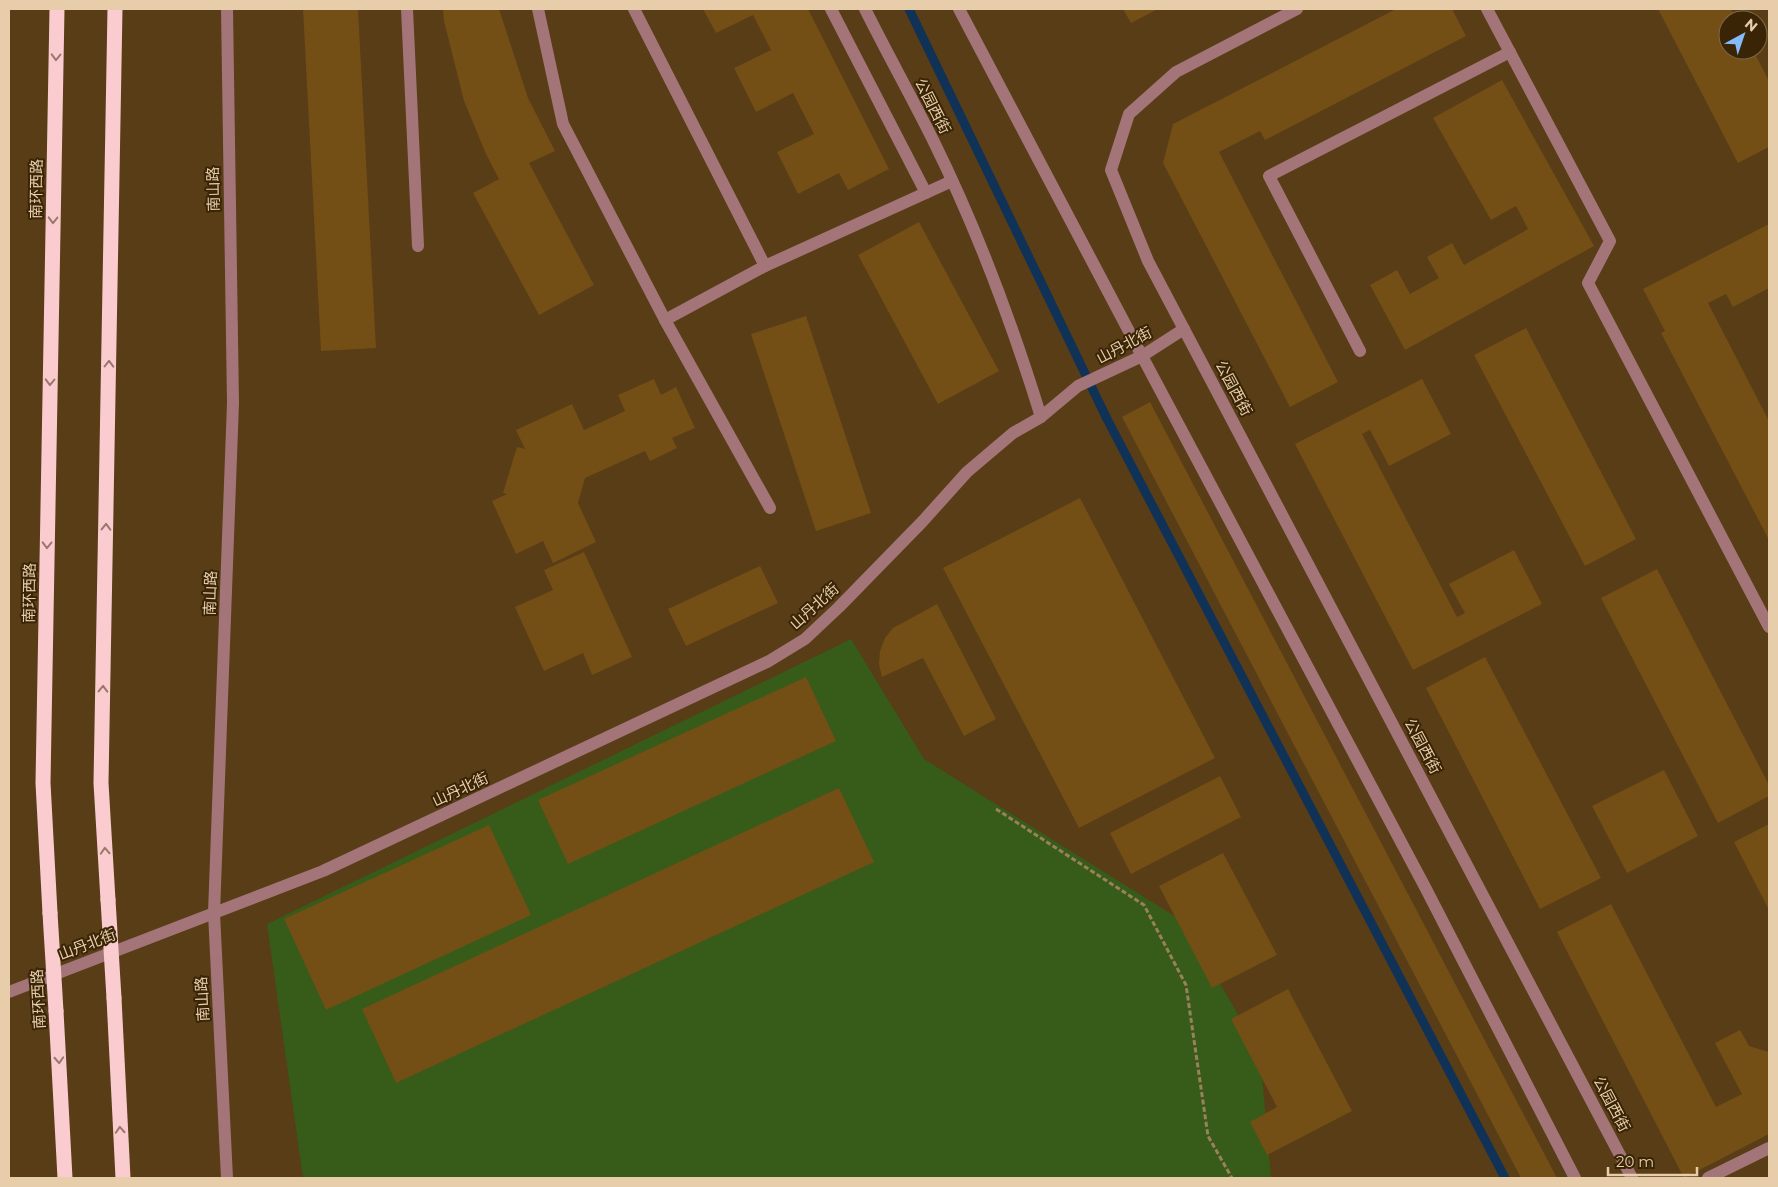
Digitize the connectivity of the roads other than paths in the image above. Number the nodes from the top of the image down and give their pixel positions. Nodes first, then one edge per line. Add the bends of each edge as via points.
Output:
1 (57, 9) edge
2 (115, 9) edge
3 (227, 9) edge
4 (407, 9) edge
5 (538, 9) edge
6 (634, 9) edge
7 (831, 9) edge
8 (865, 9) edge
9 (960, 9) edge
10 (1297, 9) edge
11 (1488, 9) edge
12 (1510, 52) junction
13 (952, 181) junction
14 (926, 193) junction
15 (418, 246) dead end
16 (765, 266) junction
17 (665, 320) junction
18 (1184, 329) junction
19 (1360, 351) dead end
20 (1142, 356) junction
21 (1041, 417) junction
22 (770, 508) dead end
23 (1769, 627) edge
24 (214, 913) junction
25 (9, 992) edge
26 (1769, 1148) edge
27 (65, 1178) edge
28 (123, 1178) edge
29 (227, 1178) edge
30 (1575, 1178) edge
31 (1632, 1178) edge
32 (1708, 1178) edge

1 -> 27 highway, 南环西路, bridge via 43,783
28 -> 2 highway, bridge via 101,783
3 - 24 street, 南山路 via 233,403
4 - 15 street
5 - 17 street via 563,124
6 - 16 street
7 - 14 street
8 - 13 street, 公园西街
9 - 20 street
10 - 18 street via 1176,72 1128,114 1111,170 1148,261
11 - 12 street
12 - 19 street via 1270,176
12 - 23 street via 1610,241 1588,283
13 - 14 street
13 - 21 street, 公园西街 via 1020,347
14 - 16 street
16 - 17 street
17 - 22 street
18 - 20 street, 山丹北街
18 - 31 street, 公园西街
20 - 21 street, 山丹北街 via 1078,386
20 - 30 street via 1425,887
21 - 24 street, 山丹北街 via 1013,433 967,472 839,607 805,639 769,661 323,871
24 - 25 street, 山丹北街
24 - 29 street, 南山路
26 - 32 street

